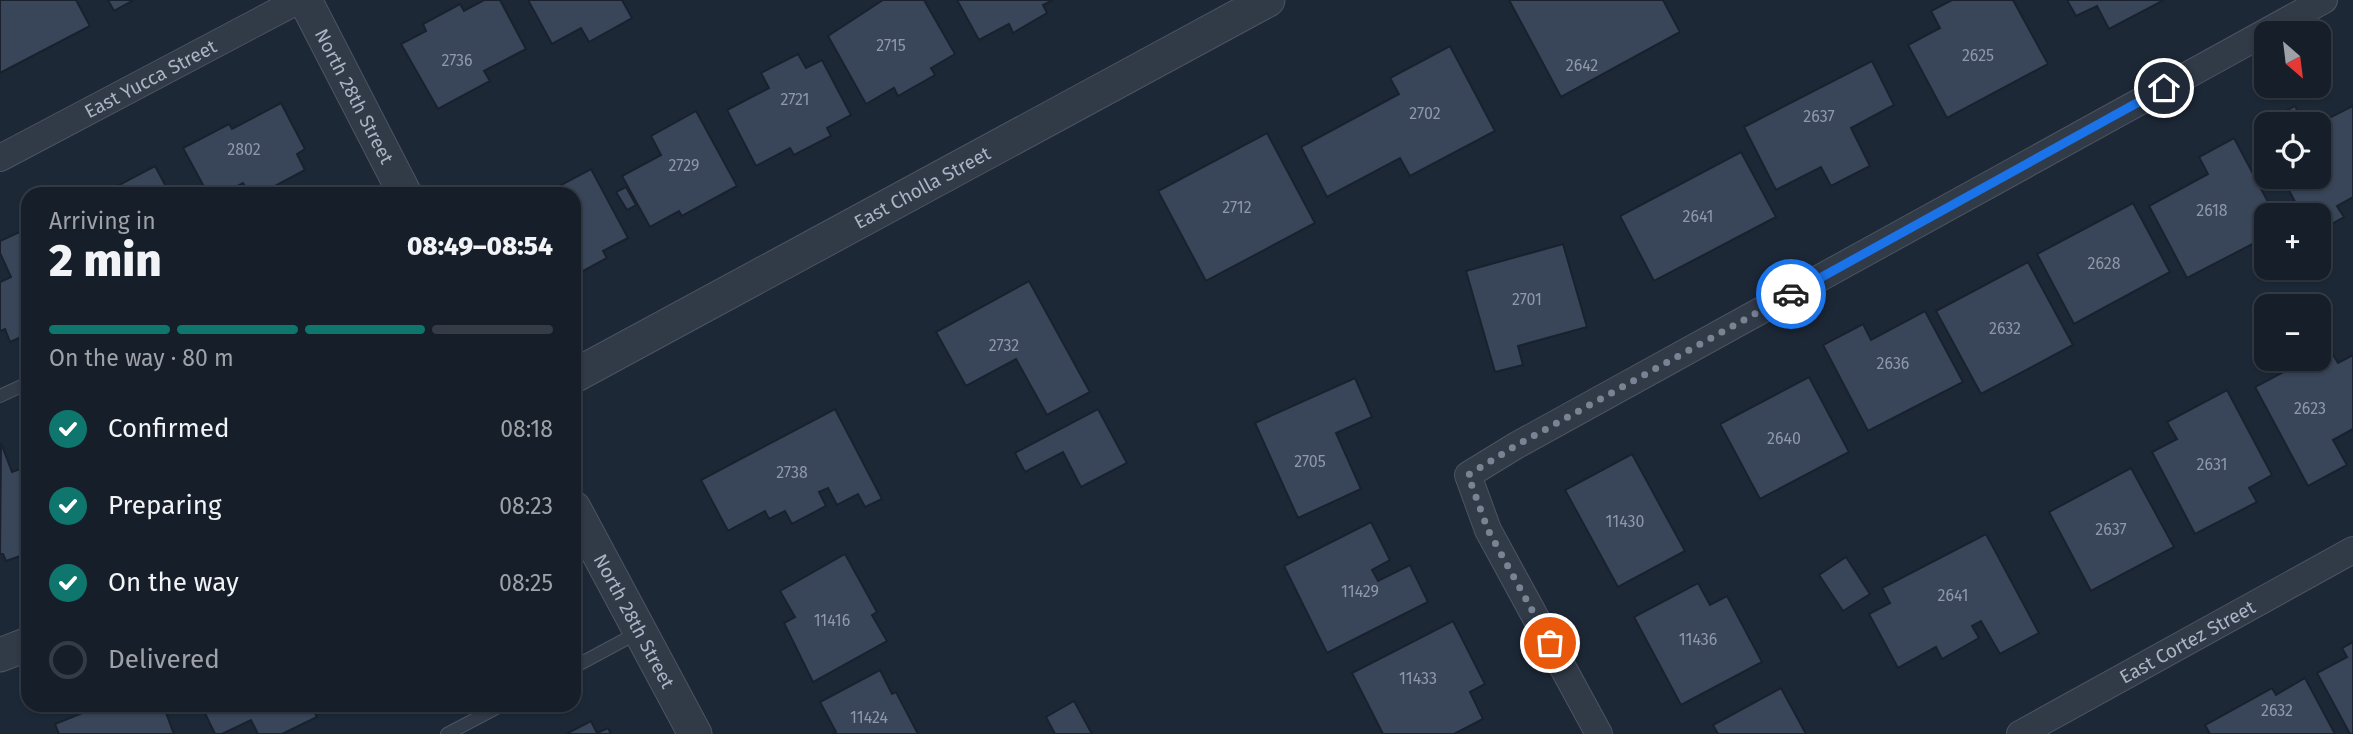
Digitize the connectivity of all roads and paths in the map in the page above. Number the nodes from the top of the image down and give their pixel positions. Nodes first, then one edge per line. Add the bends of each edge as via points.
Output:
1 (299, 0) edge
2 (305, 0) edge
3 (1268, 0) edge
4 (2324, 0) edge
5 (0, 158) edge
6 (401, 187) edge
7 (581, 372) edge
8 (21, 386) edge
9 (0, 396) edge
10 (581, 521) edge
11 (2353, 550) edge
12 (640, 631) junction
13 (21, 646) edge
14 (0, 654) edge
15 (581, 663) edge
16 (489, 712) edge
17 (447, 734) edge
18 (695, 734) edge
19 (1599, 734) edge
20 (2020, 734) edge

1 - 5 street, East Yucca Street
2 - 6 street, North 28th Street
3 - 7 street, East Cholla Street
4 - 19 street via 1468,475 1488,530
8 - 9 lane
10 - 12 street, North 28th Street
11 - 20 street, East Cortez Street
12 - 15 lane
12 - 18 street, North 28th Street
13 - 14 street
16 - 17 lane

